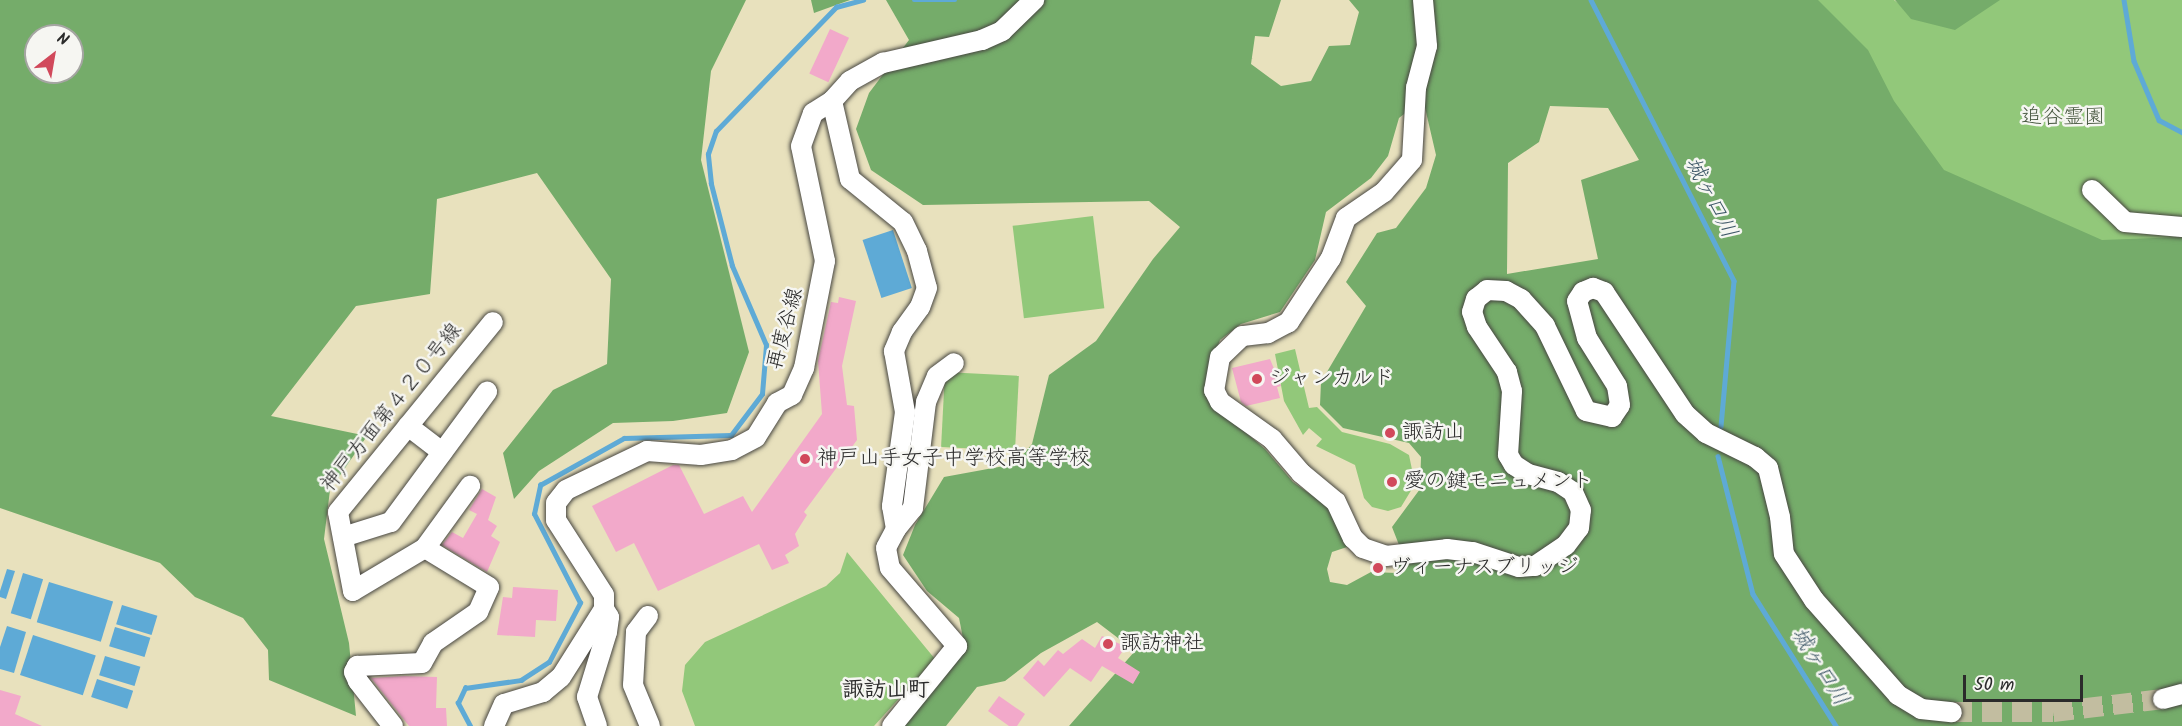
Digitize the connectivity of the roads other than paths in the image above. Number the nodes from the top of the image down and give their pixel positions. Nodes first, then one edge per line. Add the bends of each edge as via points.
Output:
1 (1034, 0) edge
2 (1424, 0) edge
3 (832, 101) junction
4 (2092, 190) dead end
5 (2182, 227) edge
6 (493, 322) dead end
7 (954, 363) dead end
8 (487, 392) dead end
9 (408, 426) junction
10 (442, 452) junction
11 (470, 486) dead end
12 (896, 529) junction
13 (343, 537) junction
14 (425, 548) junction
15 (604, 609) junction
16 (648, 616) dead end
17 (1952, 712) tunnel mouth
18 (491, 725) edge
19 (393, 726) edge
20 (597, 726) edge
21 (650, 726) edge
22 (892, 726) edge

1 - 3 street, 再度谷線 via 1002,31 982,40 883,63 850,81
2 - 17 street via 1427,46 1416,88 1412,160 1384,192 1346,218 1331,258 1289,322 1268,333 1242,336 1220,357 1214,390 1221,402 1272,439 1301,473 1336,502 1353,538 1363,548 1386,556 1446,549 1473,552 1519,567 1535,566 1566,545 1579,528 1581,510 1573,492 1558,482 1528,474 1514,465 1508,455 1512,391 1507,372 1477,327 1472,312 1476,299 1487,290 1506,291 1521,299 1545,326 1586,411 1612,417 1620,405 1617,386 1587,338 1577,301 1583,292 1593,288 1604,291 1685,414 1706,433 1768,468 1784,554 1814,600 1898,695 1921,709
3 - 12 street via 850,179 903,222 917,251 927,288 894,351 905,412 892,506
3 - 15 street, 再度谷線 via 813,112 801,146 825,261 804,368 792,395 777,403 756,437 732,450 701,455 647,451 566,490 556,503 556,520 604,595
4 - 5 street via 2126,222
6 - 9 street, 神戸方面第４２０号線
7 - 12 street via 937,376 926,402 913,508
8 - 10 street
9 - 10 street
9 - 13 street, 神戸方面第４２０号線 via 338,512
10 - 13 street via 391,522
11 - 14 street
12 - 22 street via 886,548 890,568 957,646
13 - 14 street, 神戸方面第４２０号線 via 353,591
14 - 19 street via 489,587 478,612 433,643 422,663 357,666 354,672 358,681
15 - 18 street via 561,677 543,692 504,704
15 - 20 street, 再度谷線 via 609,617 607,632 587,698
16 - 21 street via 636,632 632,676

